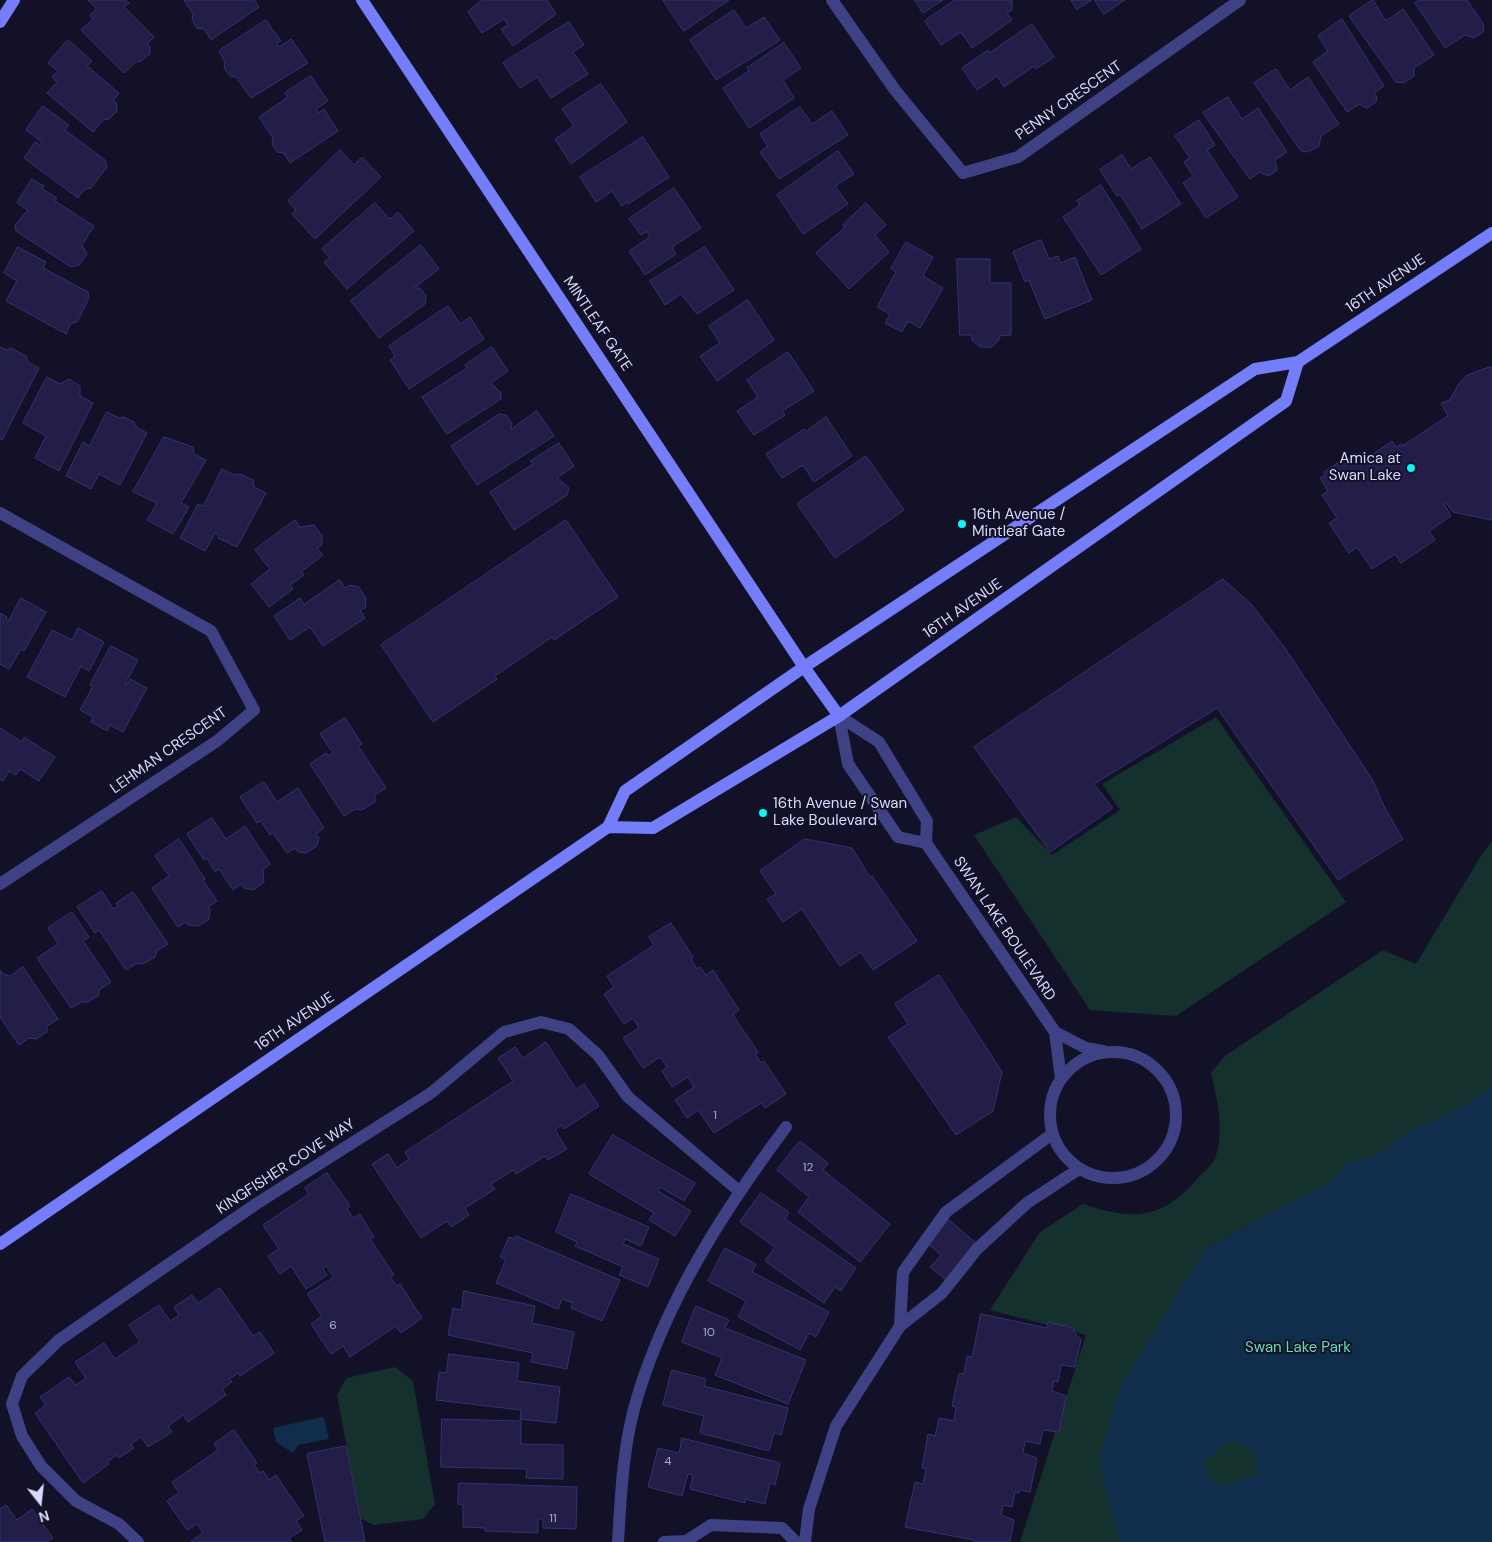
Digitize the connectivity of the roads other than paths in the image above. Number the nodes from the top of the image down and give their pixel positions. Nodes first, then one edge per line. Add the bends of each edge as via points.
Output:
1 (14, 0) edge
2 (362, 0) edge
3 (832, 0) edge
4 (1240, 0) edge
5 (0, 22) edge
6 (1492, 233) edge
7 (1298, 362) junction
8 (0, 513) edge
9 (804, 667) junction
10 (839, 716) junction
11 (608, 827) junction
12 (926, 843) junction
13 (0, 884) edge
14 (1055, 1032) junction
15 (1111, 1052) junction
16 (1061, 1079) junction
17 (786, 1127) dead end
18 (1052, 1134) junction
19 (1079, 1168) junction
20 (738, 1191) junction
21 (0, 1244) edge
22 (900, 1326) junction
23 (687, 1541) edge
24 (138, 1542) edge
25 (618, 1542) edge
26 (664, 1542) edge
27 (796, 1542) edge
28 (805, 1542) edge

1 - 5 main road
2 - 9 main road, MINTLEAF GATE
3 - 4 street, PENNY CRESCENT via 895,90 963,173 1018,157
6 - 7 main road, 16TH AVENUE
7 - 9 main road, 16TH AVENUE via 1255,369
7 - 10 main road, 16TH AVENUE via 1286,401
8 - 13 street, LEHMAN CRESCENT via 211,631 254,710 217,741
9 - 10 main road, MINTLEAF GATE
9 - 11 main road, 16TH AVENUE via 625,791
10 - 11 main road, 16TH AVENUE via 654,828
10 - 12 street via 879,742 927,821
10 - 12 street via 848,764 898,837
11 - 21 main road, 16TH AVENUE
12 - 14 street, SWAN LAKE BOULEVARD
14 - 15 street, SWAN LAKE BOULEVARD via 1086,1048
14 - 16 street, SWAN LAKE BOULEVARD
15 - 16 street via 1081,1060
15 - 19 street via 1127,1053 1141,1059 1164,1078 1175,1106 1173,1135 1162,1155 1138,1173 1108,1178
16 - 18 street via 1050,1106
17 - 20 street
18 - 19 street via 1062,1153
18 - 22 street via 946,1212 902,1272
19 - 22 street via 1027,1203 977,1249 942,1293
20 - 24 street, KINGFISHER COVE WAY via 628,1097 598,1055 569,1029 541,1022 504,1032 431,1093 256,1204 59,1340 22,1376 12,1404 22,1436 41,1466 76,1501 119,1524
20 - 25 street via 660,1334 638,1395 622,1480
22 - 28 street via 836,1426 809,1509
23 - 26 street
23 - 27 street via 711,1525 782,1528

